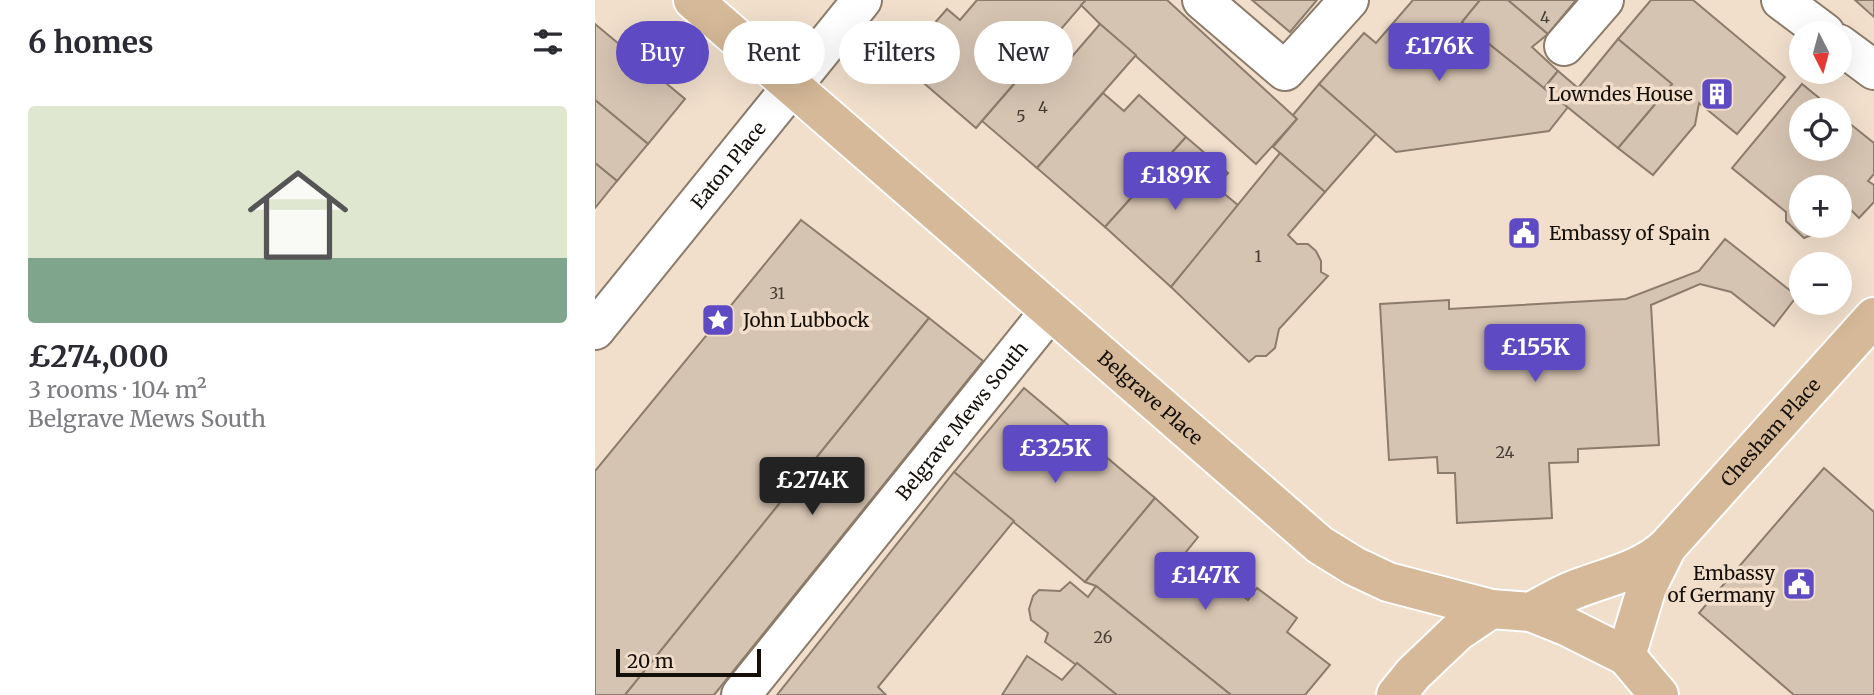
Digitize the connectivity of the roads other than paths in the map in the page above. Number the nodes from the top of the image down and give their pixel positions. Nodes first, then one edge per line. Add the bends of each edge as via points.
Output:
1 (693, 0) edge
2 (862, 0) edge
3 (1202, 0) edge
4 (1349, 0) edge
5 (1604, 0) edge
6 (1781, 0) edge
7 (1809, 21) edge
8 (1564, 46) dead end
9 (1852, 54) edge
10 (1874, 70) edge
11 (792, 86) junction
12 (1050, 311) junction
13 (1874, 317) edge
14 (595, 330) edge
15 (1667, 547) junction
16 (1491, 609) junction
17 (1531, 612) junction
18 (1626, 656) junction
19 (741, 695) edge
20 (1396, 695) edge
21 (1659, 695) edge

1 - 11 main road, Belgrave Place
2 - 11 street, Eaton Place
3 - 4 street via 1285,71
5 - 8 street
6 - 7 street
9 - 10 street
11 - 12 main road, Belgrave Place
11 - 14 street, Eaton Place
12 - 16 main road, Belgrave Place via 1320,545 1388,582
12 - 19 street, Belgrave Mews South
13 - 15 main road, Chesham Place
15 - 17 main road, Chesham Place via 1633,570 1570,591
15 - 18 main road, Chesham Place via 1647,587
16 - 17 main road, Belgrave Place
16 - 20 main road via 1457,632
17 - 18 main road, Belgrave Place
18 - 21 main road, Belgrave Place

